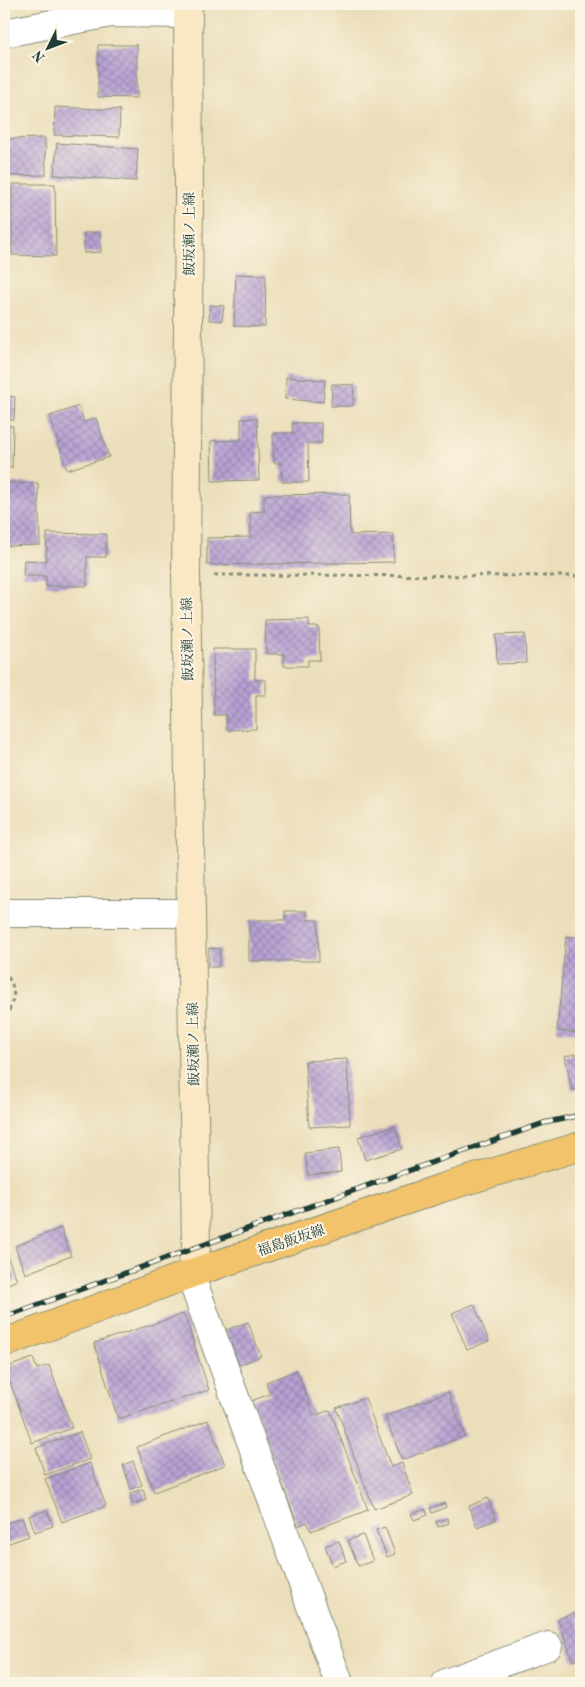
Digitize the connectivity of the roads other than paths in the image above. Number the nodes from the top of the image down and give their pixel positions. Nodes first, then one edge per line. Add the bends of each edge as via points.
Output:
1 (188, 9) edge
2 (4, 33) edge
3 (4, 913) edge
4 (190, 913) junction
5 (581, 1146) edge
6 (190, 1274) junction
7 (4, 1343) edge
8 (548, 1646) dead end
9 (339, 1683) edge
10 (446, 1683) edge

1 - 2 street via 111,13
1 - 4 main road, 飯坂瀬ノ上線 via 186,575
3 - 4 street
4 - 6 main road, 飯坂瀬ノ上線 via 196,1248
5 - 6 main road, 福島飯坂線 via 442,1188
6 - 7 main road, 福島飯坂線
6 - 9 street
8 - 10 street

